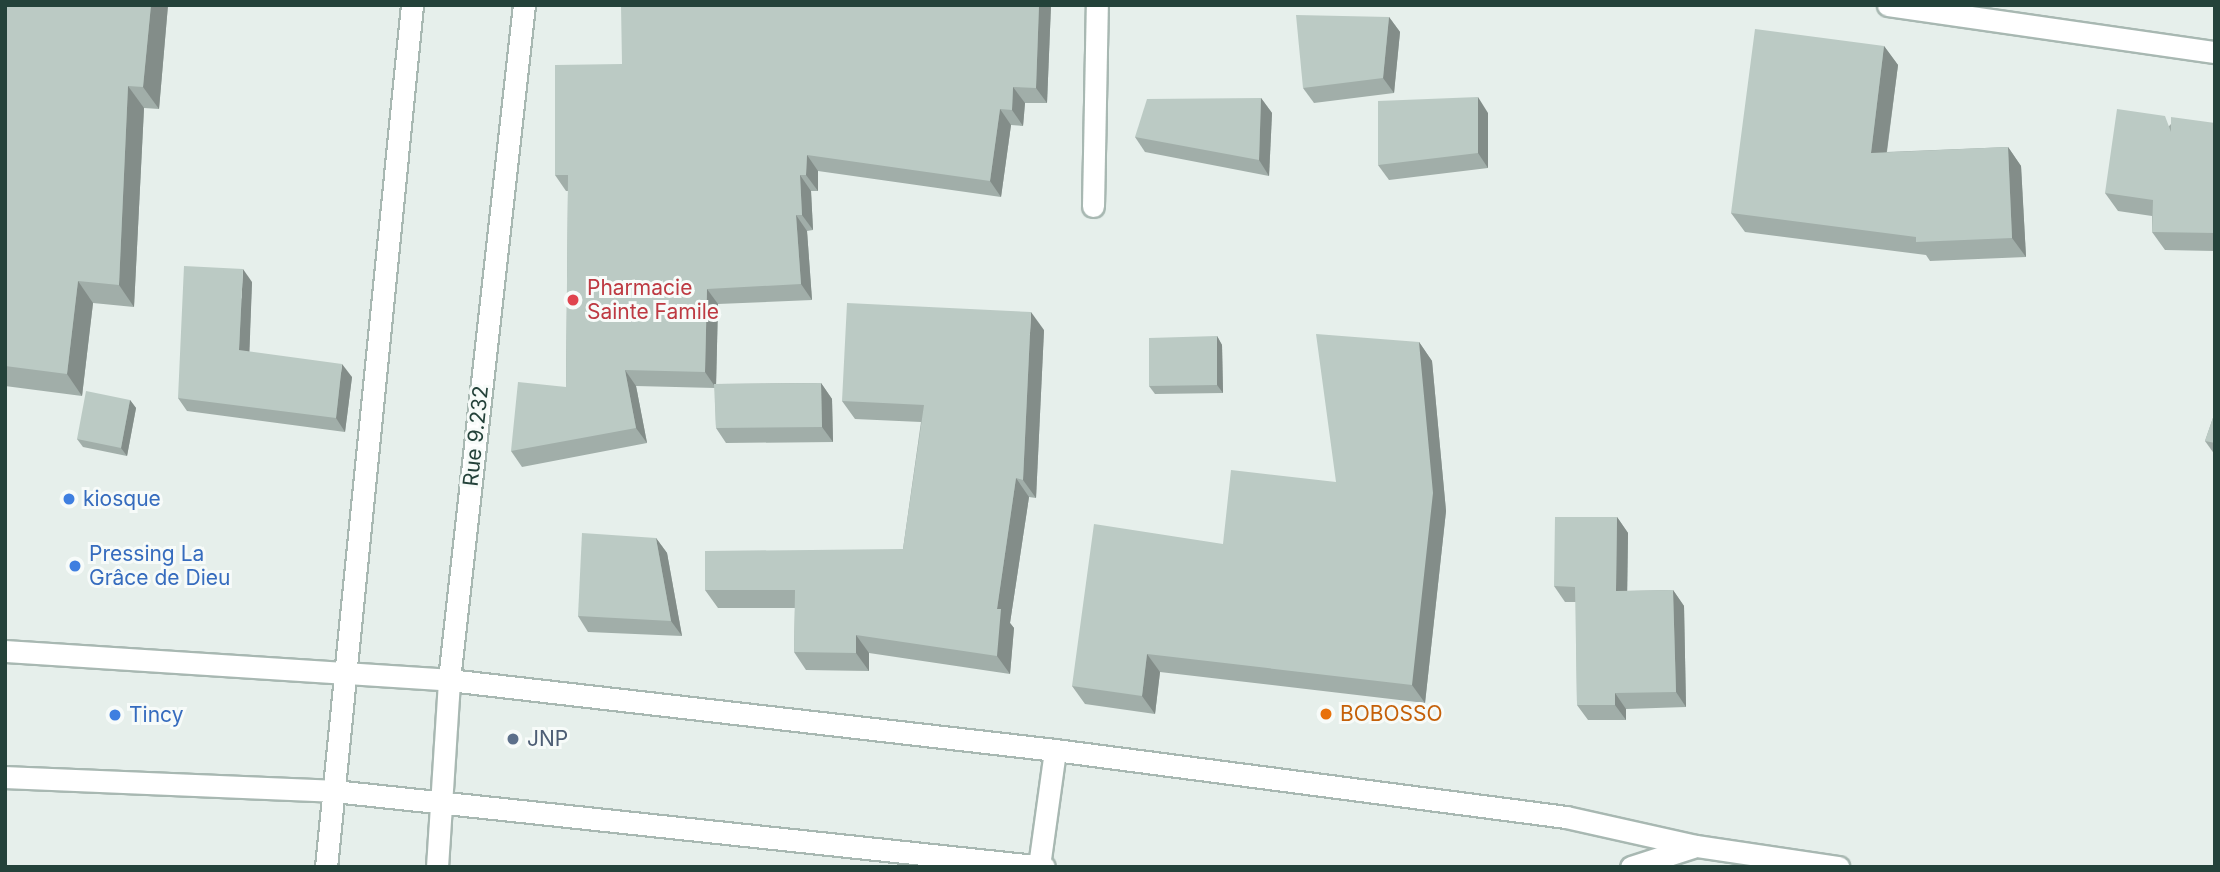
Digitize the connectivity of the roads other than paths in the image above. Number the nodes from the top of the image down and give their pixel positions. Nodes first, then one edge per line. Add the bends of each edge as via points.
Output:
1 (412, 5) edge
2 (524, 5) edge
3 (1097, 5) edge
4 (1888, 5) edge
5 (2215, 52) edge
6 (1093, 206) dead end
7 (5, 651) edge
8 (343, 676) junction
9 (449, 680) junction
10 (1055, 750) junction
11 (5, 777) edge
12 (334, 791) junction
13 (443, 801) junction
14 (1696, 846) junction
15 (1038, 866) edge
16 (326, 867) edge
17 (436, 867) edge
18 (1044, 867) edge
19 (1632, 867) edge
20 (1838, 867) edge

1 - 8 street
2 - 9 street, Rue 9.232
3 - 6 street
4 - 5 street
7 - 8 street
8 - 9 street
8 - 12 street
9 - 10 street
9 - 13 street, Rue 9.232
10 - 14 street via 1566,817
10 - 15 street
11 - 12 street
12 - 13 street
12 - 16 street
13 - 15 street
13 - 17 street, Rue 9.232
14 - 19 street
14 - 20 street
15 - 18 street

